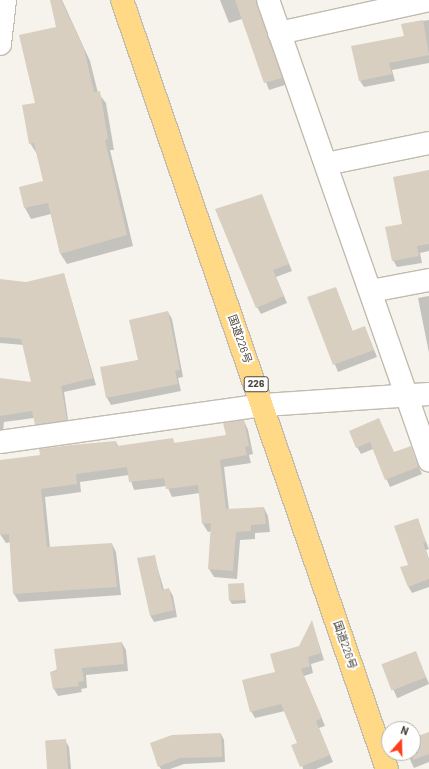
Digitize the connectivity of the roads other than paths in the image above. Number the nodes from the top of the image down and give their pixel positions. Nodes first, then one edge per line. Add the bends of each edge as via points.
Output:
1 (5, 0) edge
2 (122, 0) edge
3 (268, 0) edge
4 (429, 0) edge
5 (280, 33) junction
6 (0, 44) edge
7 (429, 143) edge
8 (326, 164) junction
9 (429, 280) edge
10 (371, 291) junction
11 (406, 394) junction
12 (429, 394) edge
13 (264, 405) junction
14 (0, 442) edge
15 (429, 461) edge
16 (387, 769) edge

1 - 6 street
2 - 13 highway, 国道226号 / 226
3 - 5 street
4 - 5 street
5 - 8 street
7 - 8 street
8 - 10 street
9 - 10 street
10 - 11 street
11 - 12 street
11 - 13 street
11 - 15 street
13 - 14 street
13 - 16 highway, 国道226号 / 226

